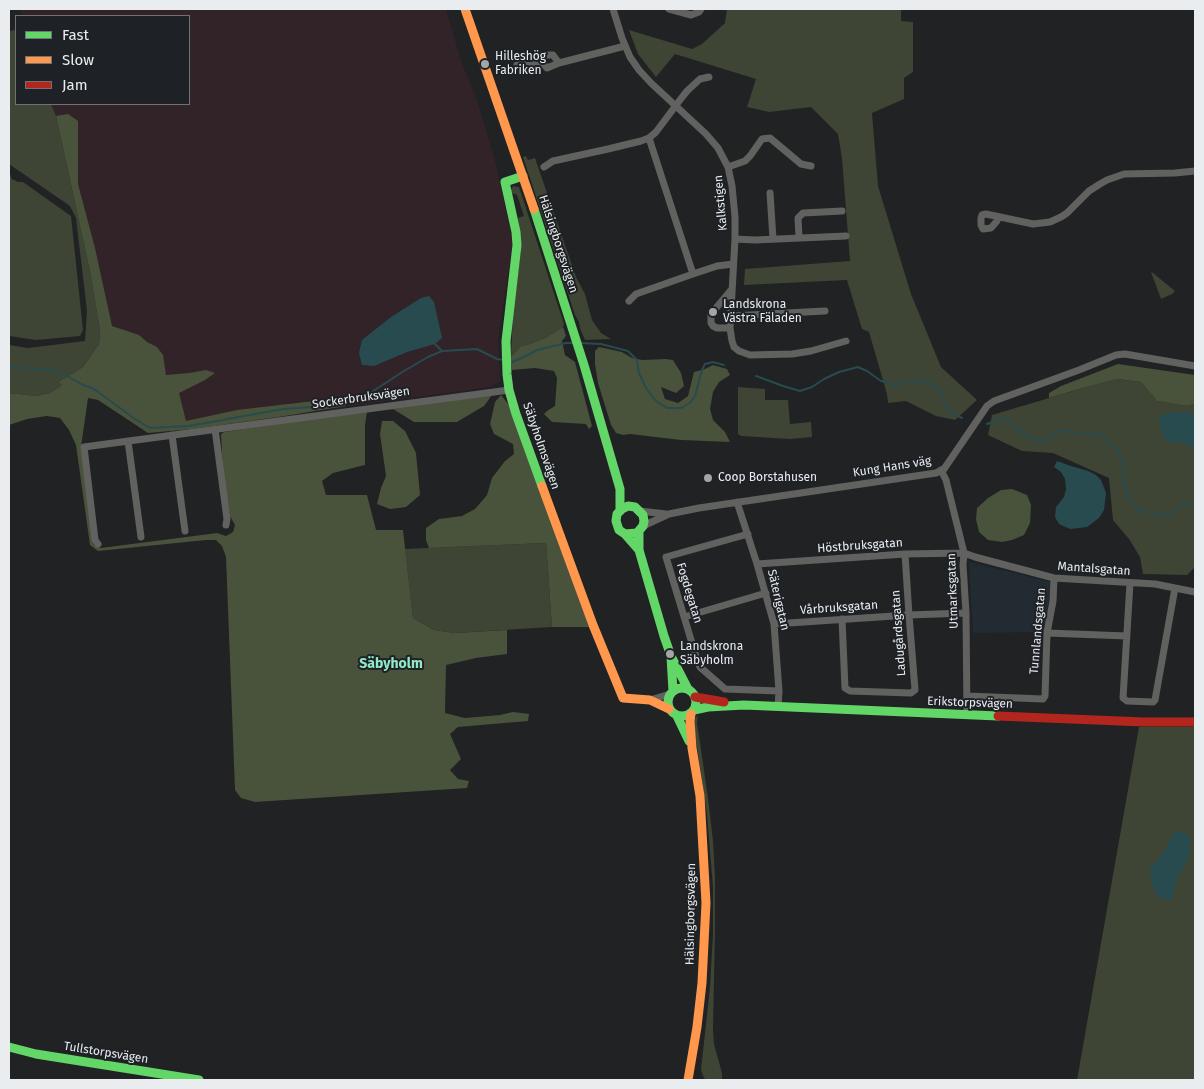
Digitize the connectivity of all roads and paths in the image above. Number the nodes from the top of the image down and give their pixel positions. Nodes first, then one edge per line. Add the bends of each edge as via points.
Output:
1 (465, 9) edge
2 (613, 9) edge
3 (669, 9) edge
4 (701, 9) edge
5 (625, 46) junction
6 (517, 65) dead end
7 (709, 76) dead end
8 (676, 106) junction
9 (649, 138) junction
10 (811, 166) dead end
11 (544, 167) dead end
12 (728, 167) junction
13 (1195, 171) edge
14 (523, 176) junction
15 (770, 193) dead end
16 (842, 211) dead end
17 (998, 217) dead end
18 (846, 236) dead end
19 (799, 238) junction
20 (735, 239) junction
21 (772, 239) junction
22 (733, 264) junction
23 (693, 274) junction
24 (732, 289) junction
25 (629, 301) dead end
26 (825, 311) dead end
27 (731, 316) junction
28 (730, 328) junction
29 (846, 341) dead end
30 (1195, 366) edge
31 (509, 390) junction
32 (215, 430) junction
33 (172, 435) junction
34 (128, 441) junction
35 (941, 470) junction
36 (620, 489) junction
37 (738, 502) junction
38 (636, 508) junction
39 (620, 510) junction
40 (669, 514) junction
41 (226, 525) dead end
42 (641, 528) junction
43 (185, 531) dead end
44 (625, 534) junction
45 (748, 534) junction
46 (141, 537) dead end
47 (98, 544) dead end
48 (639, 550) junction
49 (964, 553) junction
50 (905, 554) junction
51 (758, 564) junction
52 (1054, 578) junction
53 (1130, 583) junction
54 (1175, 588) junction
55 (1195, 592) edge
56 (766, 593) junction
57 (966, 612) junction
58 (909, 615) junction
59 (684, 617) junction
60 (842, 619) junction
61 (774, 624) junction
62 (1047, 633) junction
63 (1127, 636) junction
64 (671, 656) junction
65 (688, 689) junction
66 (779, 691) junction
67 (672, 692) junction
68 (967, 696) junction
69 (696, 697) junction
70 (650, 700) junction
71 (744, 705) junction
72 (778, 707) junction
73 (692, 712) junction
74 (673, 713) junction
75 (967, 715) junction
76 (1195, 722) edge
77 (692, 748) junction
78 (9, 1047) edge
79 (199, 1080) edge
80 (688, 1080) edge

1 - 14 street, Hälsingborgsvägen
2 - 5 street, Kalkstigen
3 - 4 street via 691,15
5 - 6 street via 559,63 553,55 542,55 543,64
5 - 8 street, Kalkstigen via 639,70
7 - 8 street via 700,79
8 - 9 street
8 - 12 street, Kalkstigen via 718,148
9 - 11 street via 553,161
9 - 23 street
10 - 12 street via 801,164 770,138 762,139 745,161
12 - 20 street, Kalkstigen
13 - 17 street via 1117,176 1089,191 1067,213 1050,222 1033,224
14 - 31 street, Säbyholmsvägen via 505,182 517,245 506,341
14 - 36 street, Hälsingborgsvägen
15 - 21 street
16 - 19 street via 803,213 798,218
18 - 19 street
19 - 21 street
20 - 21 street
20 - 22 street, Kalkstigen
22 - 23 street
22 - 24 street, Kalkstigen
23 - 25 street via 636,294
24 - 27 street, Kalkstigen
24 - 28 street via 710,317 715,327
26 - 27 street
27 - 28 street, Kalkstigen
28 - 29 street via 734,347 750,355 792,354
30 - 35 street, Kung Hans väg via 1116,355 994,401 987,406
31 - 32 street, Sockerbruksvägen
31 - 70 street, Säbyholmsvägen via 619,691 623,698
32 - 33 street, Sockerbruksvägen
32 - 41 street
33 - 34 street, Sockerbruksvägen
33 - 43 street
34 - 46 street
34 - 47 street, Sockerbruksvägen via 84,447
35 - 37 street, Kung Hans väg
35 - 49 street, Utmarksgatan
36 - 38 street, Hälsingborgsvägen
36 - 39 street, Hälsingborgsvägen
37 - 40 street, Kung Hans väg
37 - 45 street, Säterigatan
38 - 39 street
38 - 40 street, Kung Hans väg
38 - 42 street via 644,518
39 - 44 street via 616,524
40 - 42 street, Kung Hans väg
42 - 44 street via 633,534
42 - 48 street
44 - 48 street
45 - 51 street, Säterigatan
45 - 59 street, Fogdegatan via 666,557
48 - 64 street
49 - 50 street, Höstbruksgatan
49 - 52 street, Mantalsgatan
49 - 57 street, Utmarksgatan
50 - 51 street, Höstbruksgatan
50 - 58 street, Ladugårdsgatan
51 - 56 street, Säterigatan
52 - 53 street, Mantalsgatan
52 - 62 street, Tunnlandsgatan
53 - 54 street, Mantalsgatan
53 - 63 street
54 - 55 street, Mantalsgatan
54 - 63 street via 1153,702 1126,701 1123,698
56 - 59 street
56 - 61 street, Säterigatan
57 - 58 street, Vårbruksgatan
57 - 68 street, Utmarksgatan
58 - 60 street, Vårbruksgatan
58 - 60 street, Ladugårdsgatan via 915,690 911,693 850,692 846,688
59 - 66 street, Fogdegatan via 699,666 725,689
60 - 61 street, Vårbruksgatan
61 - 66 street, Säterigatan
62 - 63 street
62 - 68 street, Tunnlandsgatan via 1043,699
64 - 65 street
64 - 67 street
65 - 67 street
65 - 69 street
66 - 72 street, Säterigatan
67 - 70 street, Säbyholmsvägen
67 - 74 street via 668,703
68 - 75 street, Utmarksgatan
69 - 71 street, Erikstorpsvägen
69 - 73 street
70 - 74 street, Säbyholmsvägen
71 - 72 street, Erikstorpsvägen
71 - 73 street, Erikstorpsvägen via 708,707
72 - 75 street, Erikstorpsvägen
73 - 74 street via 684,717
73 - 77 street, Hälsingborgsvägen
74 - 77 street, Hälsingborgsvägen via 682,724
75 - 76 street, Erikstorpsvägen
77 - 80 street, Hälsingborgsvägen via 700,796 706,903 702,983
78 - 79 street, Tullstorpsvägen

